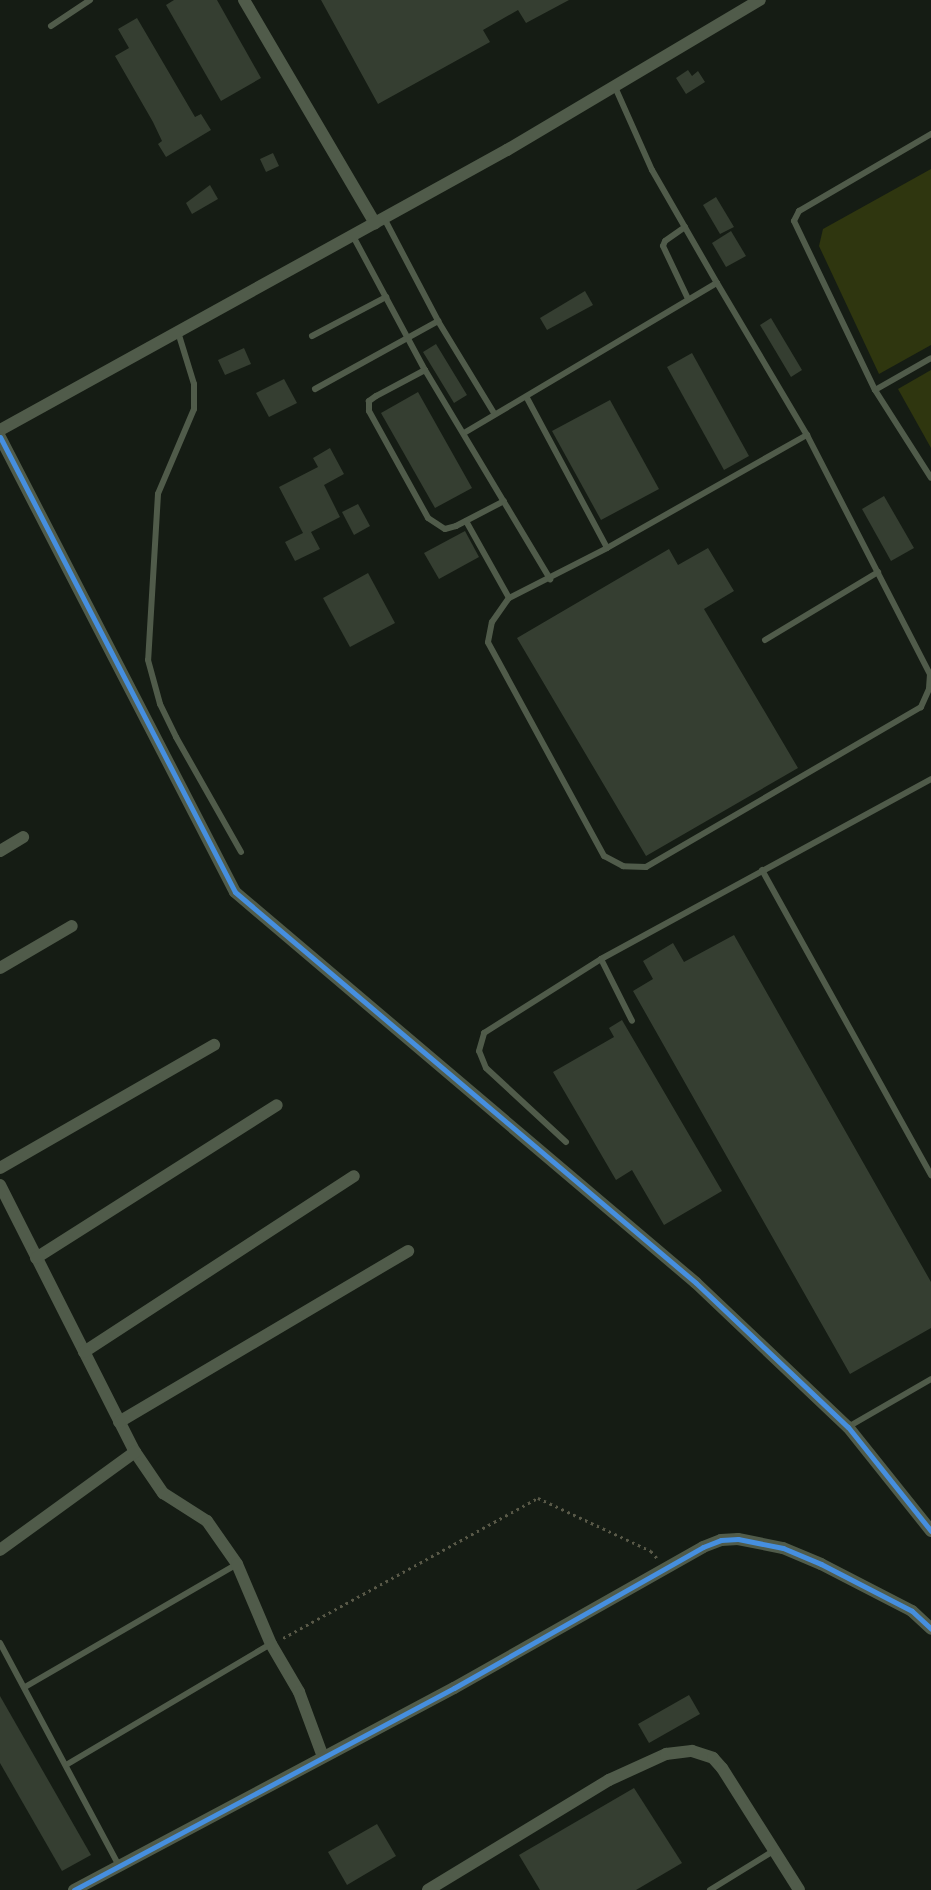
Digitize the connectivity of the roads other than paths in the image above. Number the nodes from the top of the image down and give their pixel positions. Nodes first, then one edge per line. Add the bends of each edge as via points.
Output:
1 (90, 0) edge
2 (244, 0) edge
3 (760, 0) edge
4 (51, 26) dead end
5 (615, 87) junction
6 (931, 134) edge
7 (380, 221) junction
8 (685, 227) junction
9 (353, 236) junction
10 (717, 283) junction
11 (386, 296) junction
12 (688, 299) junction
13 (438, 320) junction
14 (178, 332) junction
15 (312, 336) dead end
16 (407, 336) junction
17 (931, 358) edge
18 (426, 370) junction
19 (315, 390) dead end
20 (875, 390) junction
21 (527, 398) junction
22 (494, 414) junction
23 (0, 430) edge
24 (464, 433) junction
25 (807, 435) junction
26 (0, 437) edge
27 (931, 478) edge
28 (504, 501) junction
29 (466, 521) junction
30 (607, 548) junction
31 (878, 572) junction
32 (550, 579) junction
33 (508, 598) junction
34 (765, 640) dead end
35 (931, 779) edge
36 (23, 837) dead end
37 (0, 851) edge
38 (241, 852) dead end
39 (762, 870) junction
40 (72, 926) dead end
41 (601, 959) junction
42 (0, 968) edge
43 (632, 1021) dead end
44 (214, 1045) dead end
45 (277, 1105) dead end
46 (566, 1142) dead end
47 (0, 1168) edge
48 (931, 1175) edge
49 (354, 1176) dead end
50 (0, 1185) edge
51 (408, 1251) dead end
52 (36, 1258) junction
53 (84, 1352) junction
54 (931, 1379) edge
55 (119, 1422) junction
56 (848, 1428) junction
57 (135, 1452) junction
58 (931, 1531) edge
59 (0, 1550) edge
60 (237, 1564) junction
61 (931, 1629) edge
62 (0, 1643) edge
63 (271, 1644) junction
64 (25, 1687) junction
65 (323, 1757) junction
66 (66, 1765) junction
67 (775, 1850) junction
68 (119, 1866) junction
69 (74, 1890) edge
70 (428, 1890) edge
71 (710, 1890) edge
72 (800, 1890) edge

1 - 4 lane
2 - 7 street
3 - 5 street
5 - 7 street
5 - 8 lane via 652,170
6 - 20 lane via 799,211 794,221
7 - 9 street
7 - 13 lane
8 - 10 lane
8 - 12 lane via 663,246
9 - 11 lane
9 - 14 street
10 - 12 lane
10 - 25 lane
11 - 15 lane
11 - 16 lane
12 - 21 lane
13 - 16 lane
13 - 22 lane
14 - 23 street
14 - 38 lane via 194,384 194,409 158,494 148,660 160,704
16 - 18 lane
16 - 19 lane
17 - 20 lane
18 - 24 lane
18 - 29 lane via 369,401 369,411 428,518 445,529
20 - 27 lane
21 - 22 lane
21 - 30 lane
22 - 24 lane
24 - 28 lane
25 - 30 lane
25 - 31 lane
26 - 56 street via 235,892 696,1284
28 - 29 lane
28 - 32 lane
29 - 33 lane
30 - 32 lane
31 - 33 lane via 930,674 929,689 921,707 646,867 622,866 604,856 488,642 492,622
31 - 34 lane
32 - 33 lane
35 - 39 lane
36 - 37 street
39 - 41 lane
39 - 48 lane
40 - 42 street
41 - 43 lane
41 - 46 lane via 484,1033 479,1051 486,1068
44 - 47 street
45 - 52 street
49 - 53 street
50 - 52 street
51 - 55 street
52 - 53 street
53 - 55 street
54 - 56 lane
55 - 57 street
56 - 58 street
57 - 59 street
57 - 60 street via 163,1492 207,1521
60 - 63 street
60 - 64 lane
61 - 65 street via 912,1611 821,1564 783,1548 721,1540
62 - 64 lane
63 - 65 street via 299,1692
63 - 66 lane
64 - 66 lane
65 - 68 street
66 - 68 lane
67 - 70 street via 713,1758 681,1751 666,1754 609,1780
67 - 71 lane
67 - 72 street
68 - 69 street

